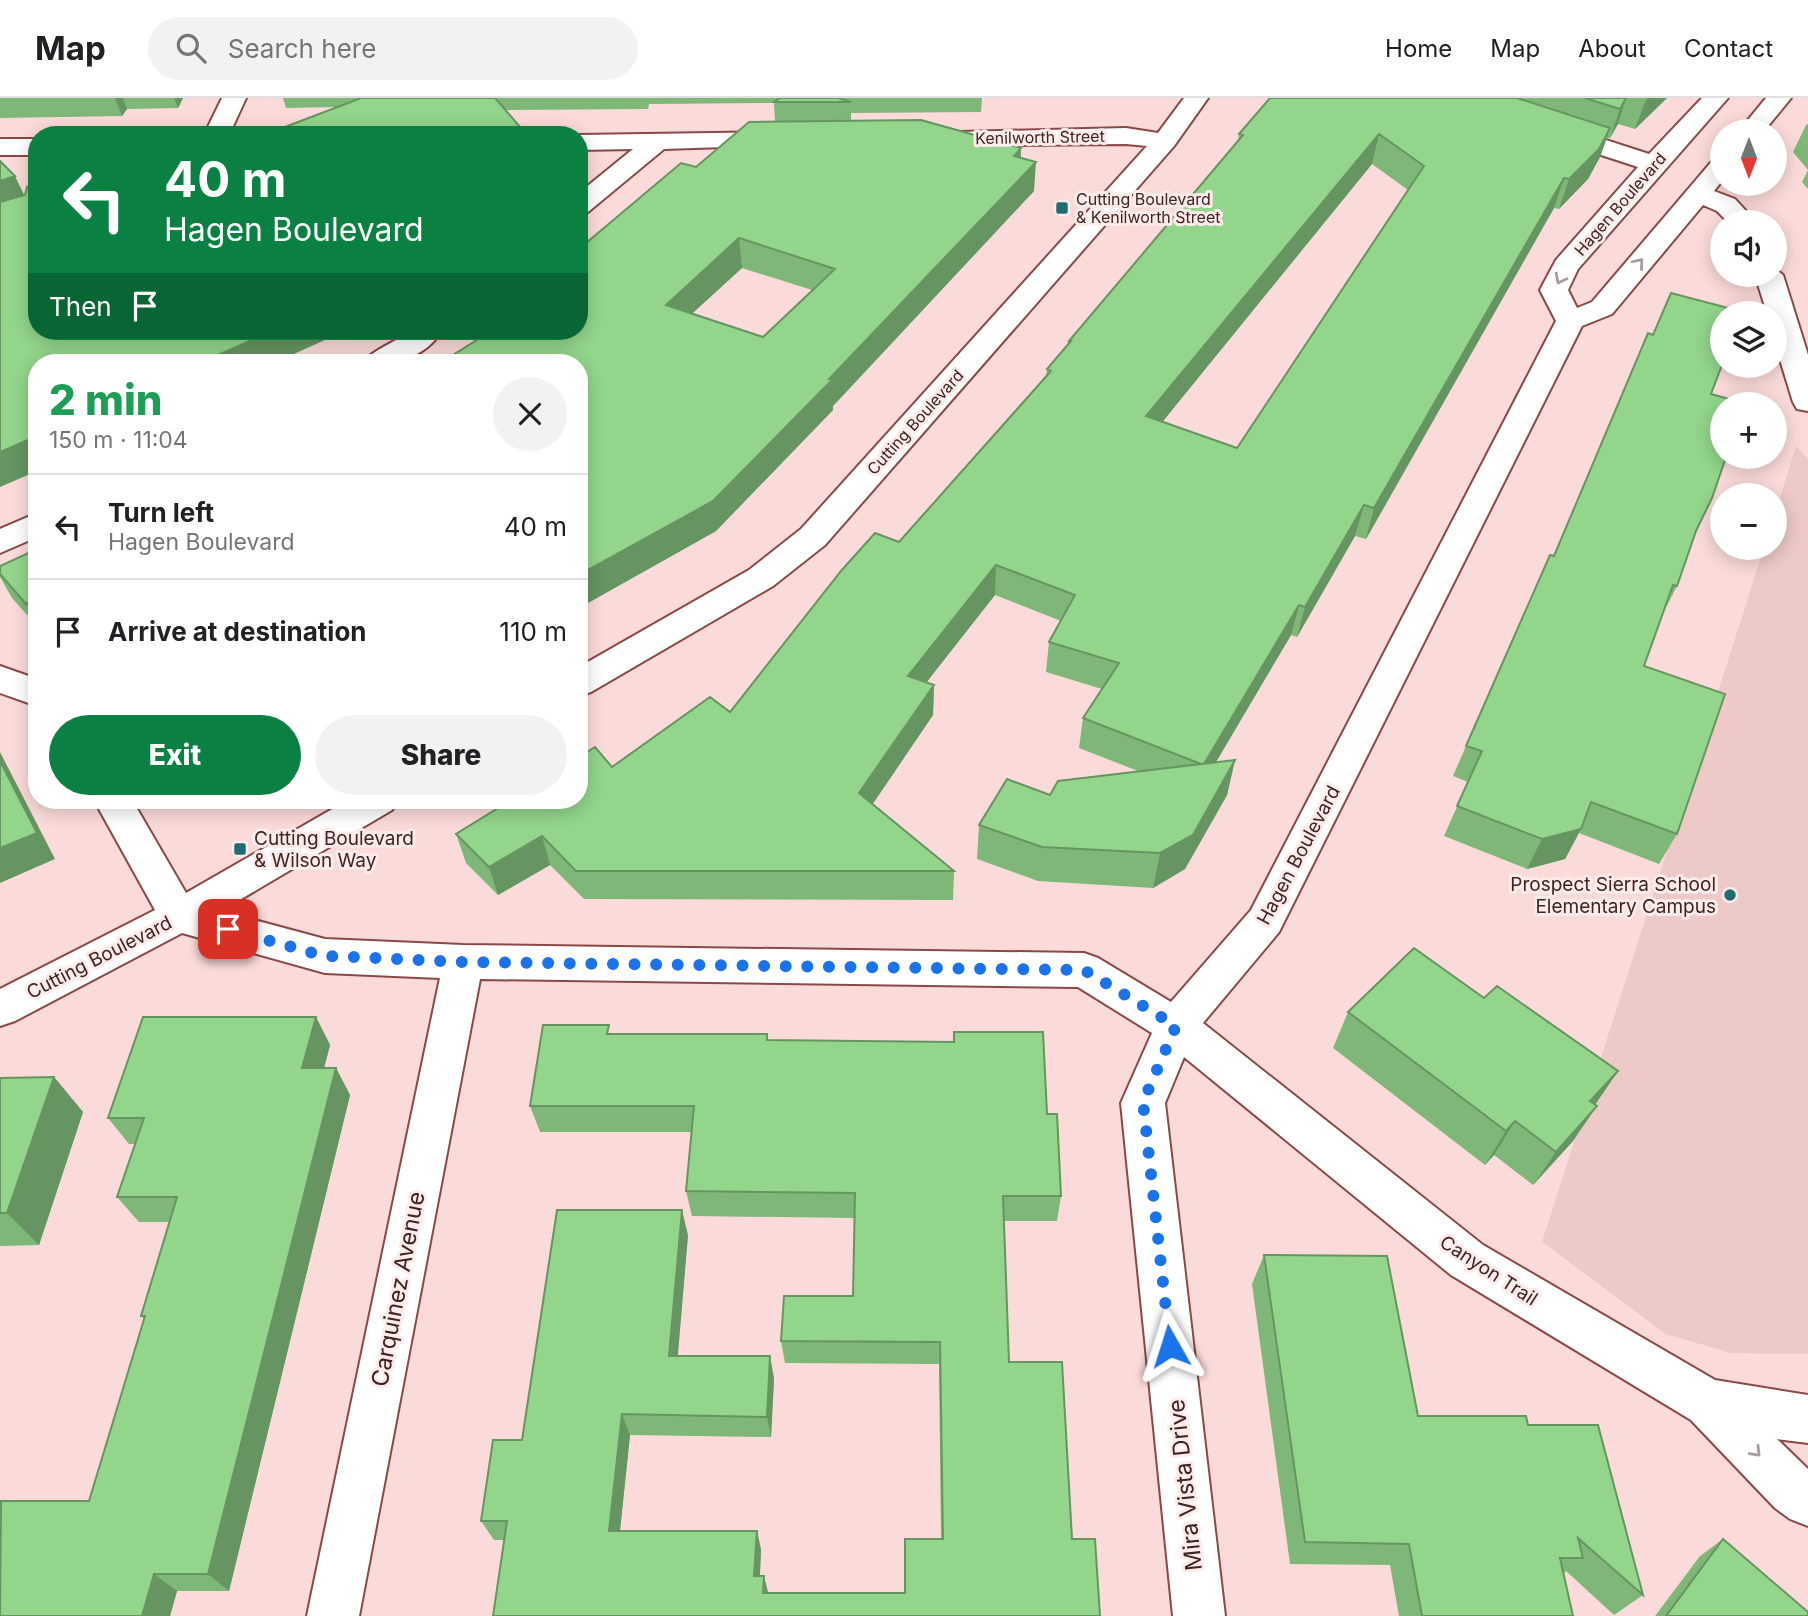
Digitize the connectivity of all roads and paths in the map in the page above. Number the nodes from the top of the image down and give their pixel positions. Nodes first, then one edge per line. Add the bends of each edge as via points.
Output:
1 (234, 98) edge
2 (1196, 98) edge
3 (1451, 98) edge
4 (1716, 98) edge
5 (1781, 105) edge
6 (1765, 119) edge
7 (220, 126) edge
8 (906, 138) edge
9 (810, 139) edge
10 (658, 141) junction
11 (1165, 141) junction
12 (588, 142) edge
13 (0, 147) edge
14 (28, 147) edge
15 (1654, 164) junction
16 (1710, 179) edge
17 (1698, 193) junction
18 (588, 199) edge
19 (1731, 210) edge
20 (1773, 287) edge
21 (1570, 321) junction
22 (417, 340) edge
23 (396, 354) edge
24 (1808, 402) edge
25 (28, 528) edge
26 (0, 542) edge
27 (588, 678) edge
28 (0, 679) edge
29 (28, 690) edge
30 (118, 809) edge
31 (363, 809) edge
32 (179, 916) junction
33 (463, 962) junction
34 (0, 1009) edge
35 (1176, 1026) junction
36 (1708, 1403) junction
37 (1808, 1419) edge
38 (1808, 1501) edge
39 (333, 1616) edge
40 (1199, 1616) edge

1 - 7 street
2 - 11 street, Cutting Boulevard
3 - 15 street
4 - 15 street, Hagen Boulevard
5 - 6 street
8 - 11 street, Kenilworth Street via 1126,136
9 - 10 street
10 - 12 street
10 - 18 street
11 - 27 street, Cutting Boulevard via 813,537 761,578
13 - 14 street
15 -> 21 street, Hagen Boulevard via 1566,266 1554,290
16 - 17 street
17 - 19 street
21 -> 17 street via 1602,307
20 - 24 street
21 - 35 street, Hagen Boulevard via 1265,921
22 - 23 street
25 - 26 street
28 - 29 street
30 - 32 street
31 - 32 street, Cutting Boulevard
32 - 33 street via 324,956
32 - 34 street, Cutting Boulevard
33 - 35 street via 1084,970
33 - 39 street, Carquinez Avenue
35 - 36 street, Canyon Trail via 1467,1260
35 - 40 street, Mira Vista Drive via 1143,1102
36 - 37 street
36 -> 38 street, Canyon Trail

